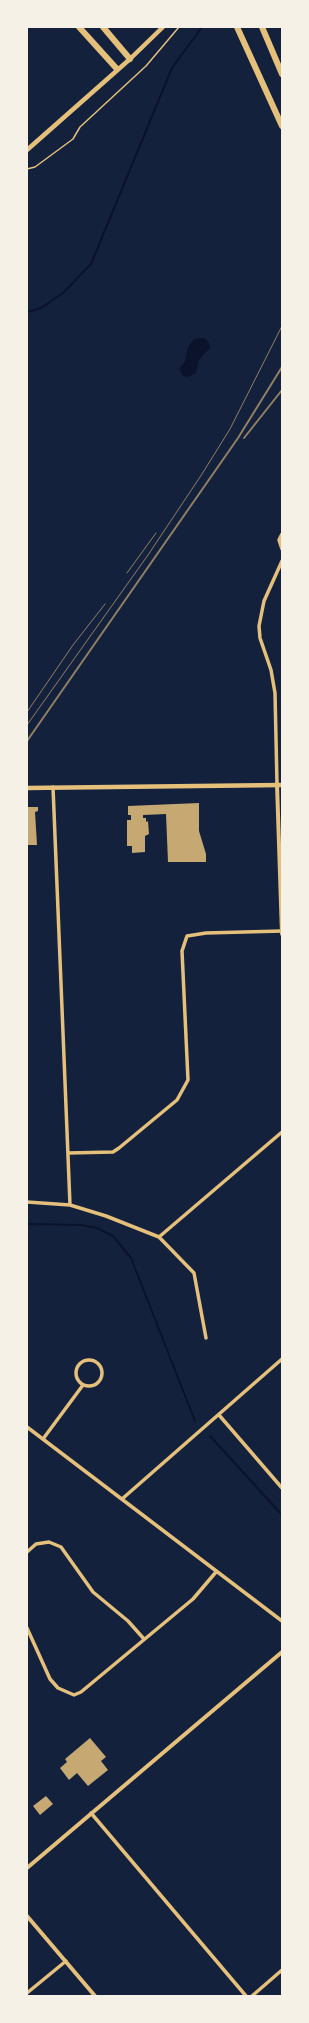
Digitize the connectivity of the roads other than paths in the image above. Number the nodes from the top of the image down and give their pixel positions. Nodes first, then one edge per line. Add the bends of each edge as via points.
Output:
1 (79, 27) edge
2 (103, 27) edge
3 (163, 27) edge
4 (237, 27) edge
5 (262, 27) edge
6 (130, 59) junction
7 (117, 70) junction
8 (282, 74) edge
9 (282, 126) edge
10 (27, 150) edge
11 (282, 534) edge
12 (282, 549) edge
13 (282, 561) edge
14 (280, 784) edge
15 (53, 787) junction
16 (27, 788) edge
17 (282, 896) edge
18 (282, 931) edge
19 (282, 934) edge
20 (282, 1132) edge
21 (68, 1153) junction
22 (27, 1202) edge
23 (70, 1205) junction
24 (159, 1237) junction
25 (206, 1338) dead end
26 (282, 1359) edge
27 (83, 1385) junction
28 (219, 1415) junction
29 (27, 1427) edge
30 (44, 1439) junction
31 (282, 1488) edge
32 (122, 1499) junction
33 (27, 1552) edge
34 (216, 1572) junction
35 (282, 1621) edge
36 (27, 1628) edge
37 (144, 1639) junction
38 (282, 1652) edge
39 (91, 1813) junction
40 (27, 1868) edge
41 (27, 1916) edge
42 (66, 1961) junction
43 (282, 1970) edge
44 (27, 1993) edge
45 (95, 1996) edge
46 (246, 1996) edge
47 (252, 1996) edge

1 - 7 highway
2 - 6 highway
3 - 6 main road
4 - 9 highway
5 - 8 highway
6 - 7 main road
7 - 10 main road
11 - 12 street via 279,540
13 - 14 street via 264,600 259,626 275,693
14 - 15 main road
14 - 17 street
15 - 16 main road
15 - 21 street
17 - 18 street
18 - 19 street
18 - 21 street via 187,936 182,951 188,1080 177,1100 113,1152
20 - 24 street
21 - 23 street
22 - 23 street
23 - 24 street
24 - 25 street via 194,1273
26 - 28 street
27 - 27 street via 92,1386 102,1379 103,1370 97,1361 83,1361 77,1367 76,1377
27 - 30 street
28 - 31 street
28 - 32 street
29 - 30 street
30 - 32 street
32 - 34 street
33 - 37 street via 36,1544 49,1542 61,1547 93,1592 128,1621
34 - 35 street
34 - 37 street via 193,1599
36 - 37 street via 50,1679 58,1688 74,1695 81,1692
38 - 39 street
39 - 40 street
39 - 46 street
41 - 42 street
42 - 44 street
42 - 45 street
43 - 47 street

